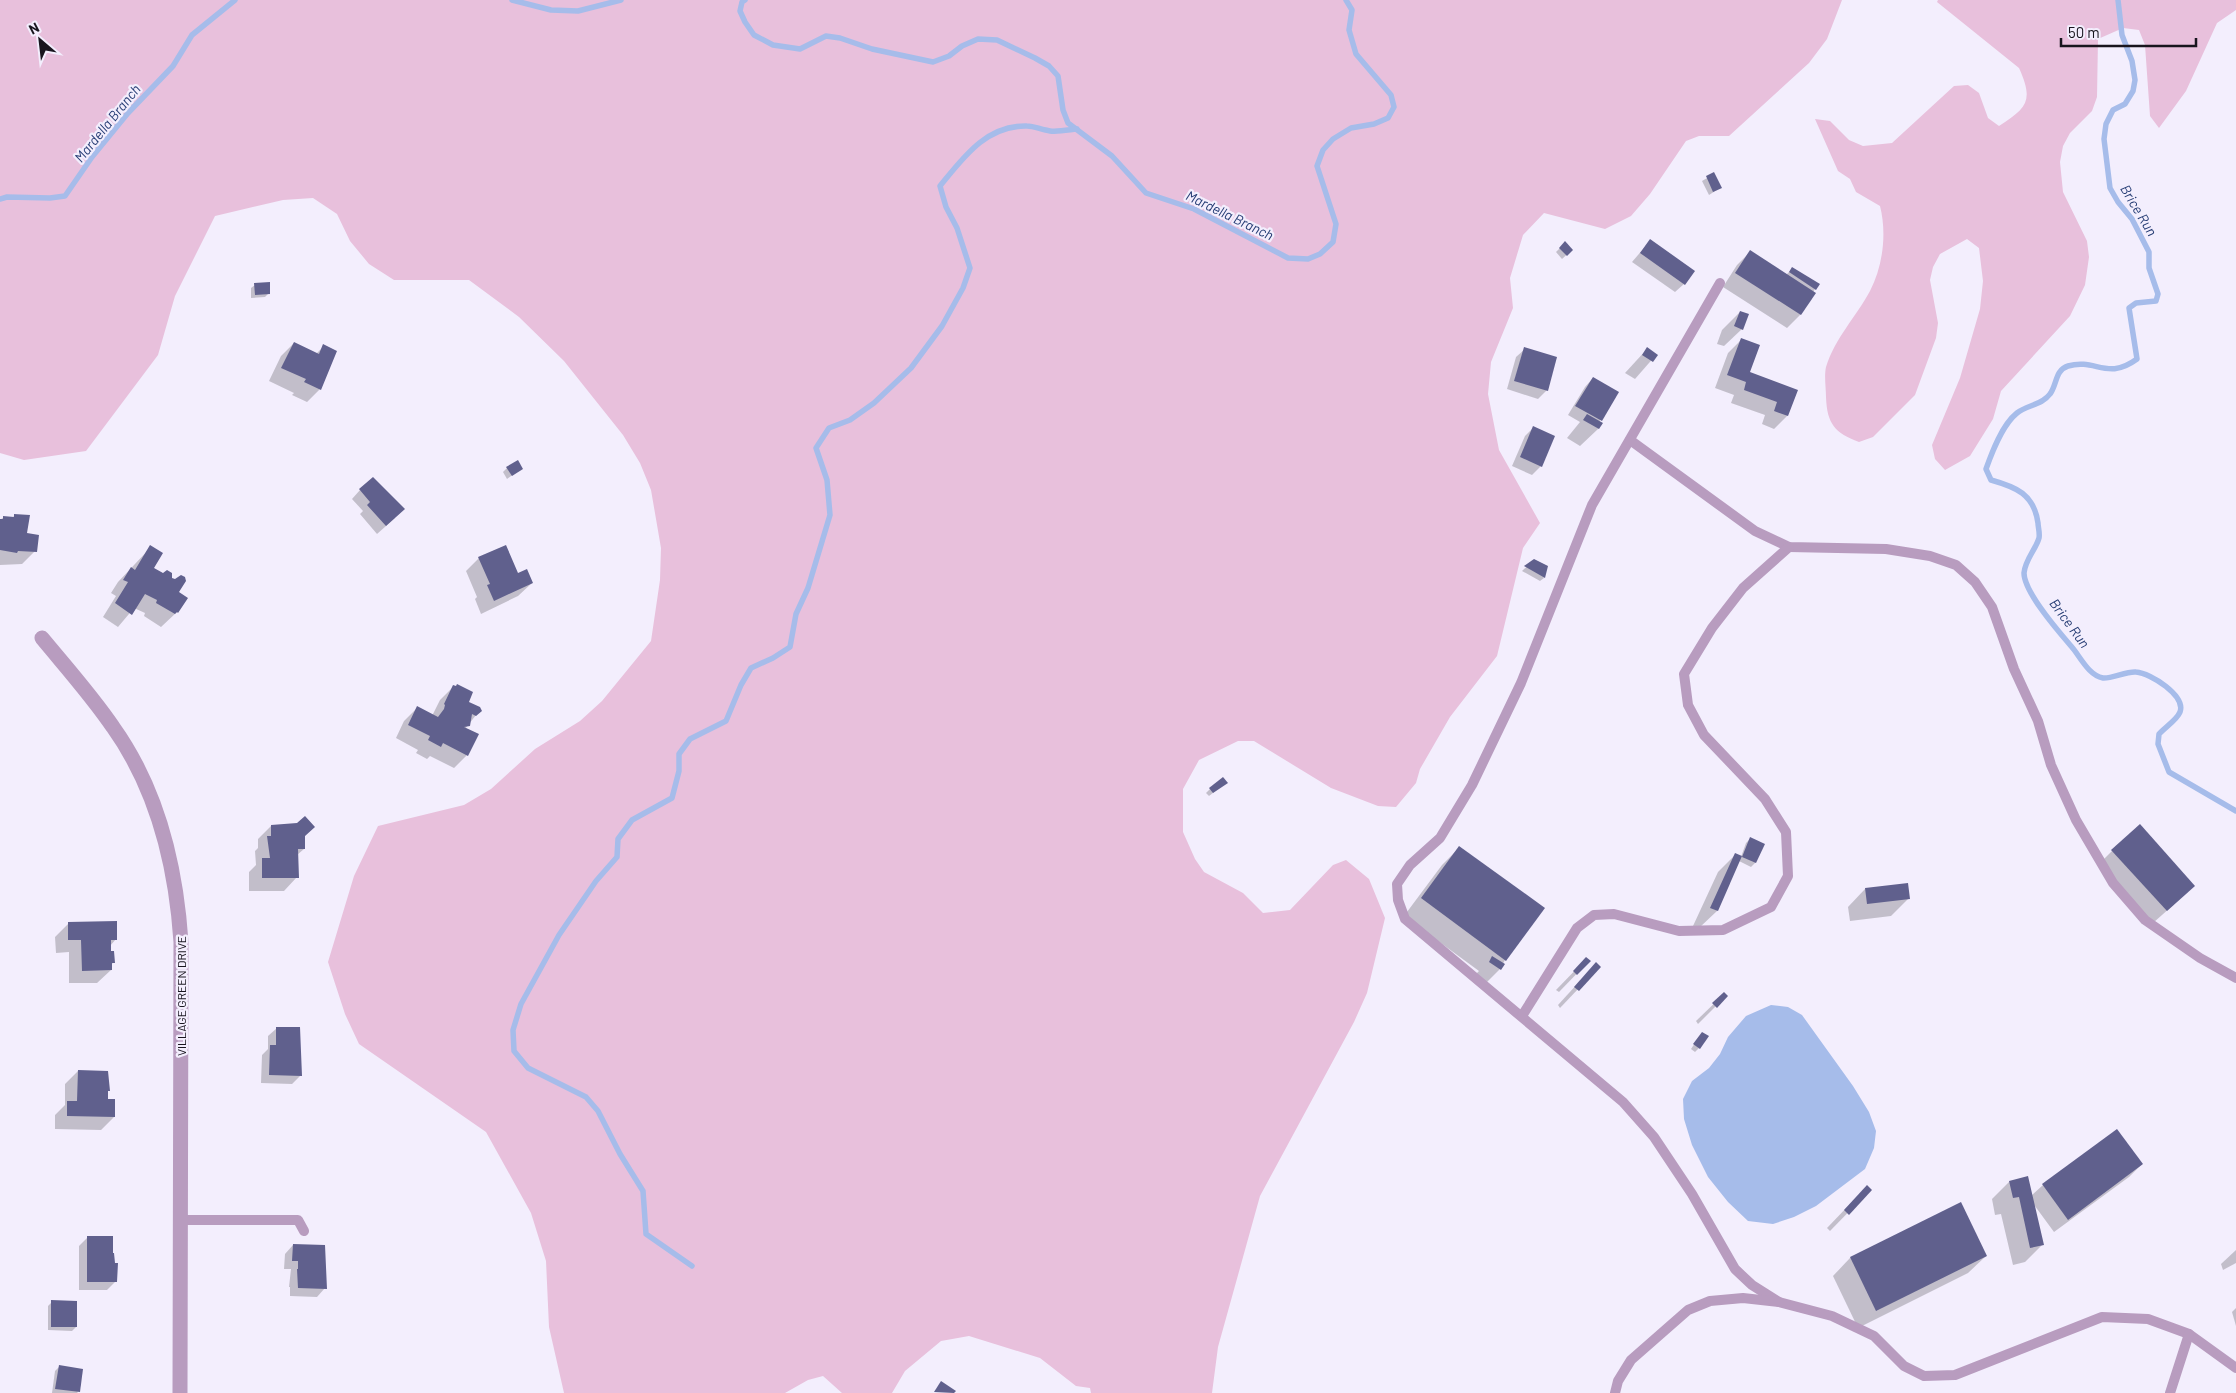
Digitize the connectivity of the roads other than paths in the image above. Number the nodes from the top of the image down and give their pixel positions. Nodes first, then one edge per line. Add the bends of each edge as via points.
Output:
1 (1720, 283) dead end
2 (1630, 440) junction
3 (1789, 547) junction
4 (42, 638) dead end
5 (2236, 978) edge
6 (1522, 1016) junction
7 (181, 1220) junction
8 (304, 1231) dead end
9 (1779, 1302) junction
10 (2189, 1334) junction
11 (2236, 1368) edge
12 (180, 1393) edge
13 (1615, 1393) edge
14 (2170, 1393) edge

1 - 2 lane
2 - 3 lane via 1755,531
2 - 6 lane via 1592,505 1521,683 1472,785 1440,838 1410,865 1397,884 1404,919
3 - 5 lane via 1886,549 1930,556 1956,565 1975,582 1992,607 2072,812 2112,883 2145,920
3 - 6 lane via 1743,588 1712,628 1684,674 1688,705 1704,735 1765,799 1786,832 1788,876 1771,907 1723,930 1679,931 1614,914 1594,915 1577,928
4 - 7 street, VILLAGE GREEN DRIVE via 114,728 133,760 157,811 174,875 181,942
6 - 9 lane via 1623,1102 1654,1137 1736,1269 1752,1285
7 - 8 lane via 298,1220
7 - 12 street, VILLAGE GREEN DRIVE
9 - 10 lane via 1832,1316 1874,1336 1904,1366 1924,1376 1955,1375 2102,1317 2148,1319
9 - 13 lane via 1743,1298 1710,1301 1688,1310 1631,1360 1618,1381
10 - 11 lane
10 - 14 lane

